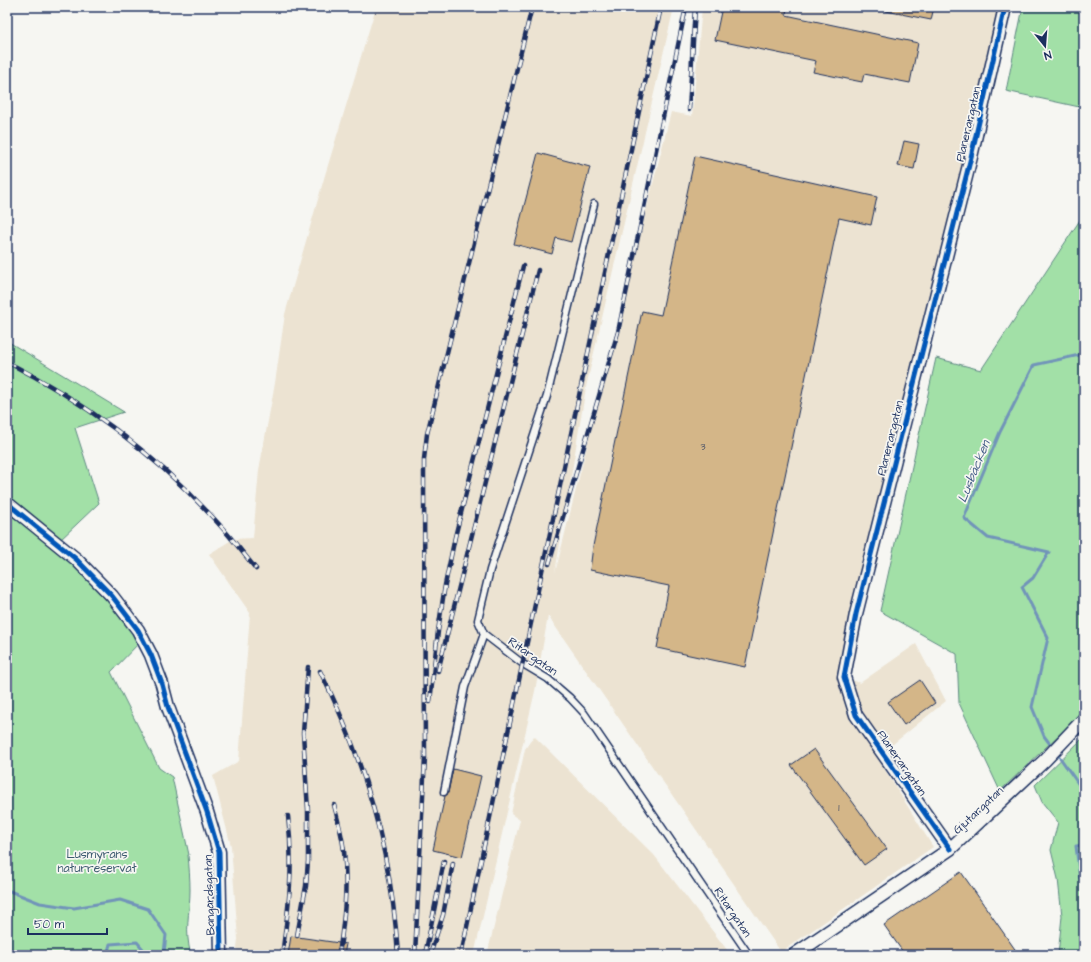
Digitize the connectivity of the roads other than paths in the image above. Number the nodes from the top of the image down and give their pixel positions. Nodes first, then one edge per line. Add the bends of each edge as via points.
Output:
1 (1005, 7) edge
2 (594, 204) dead end
3 (7, 503) edge
4 (484, 634) junction
5 (1084, 719) edge
6 (444, 792) dead end
7 (950, 849) junction
8 (221, 955) edge
9 (749, 955) edge
10 (794, 955) edge

1 - 7 street, Planerargatan via 969,165 856,614 844,677 856,715
2 - 4 lane via 547,396 490,570 478,620
3 - 8 street, Bangårdsgatan via 76,559 112,596 138,630 151,655 219,852
4 - 6 lane via 465,687
4 - 9 lane, Ritargatan via 523,664 548,679 584,714
5 - 7 street, Gjutargatan via 1046,760
7 - 10 street, Gjutargatan

